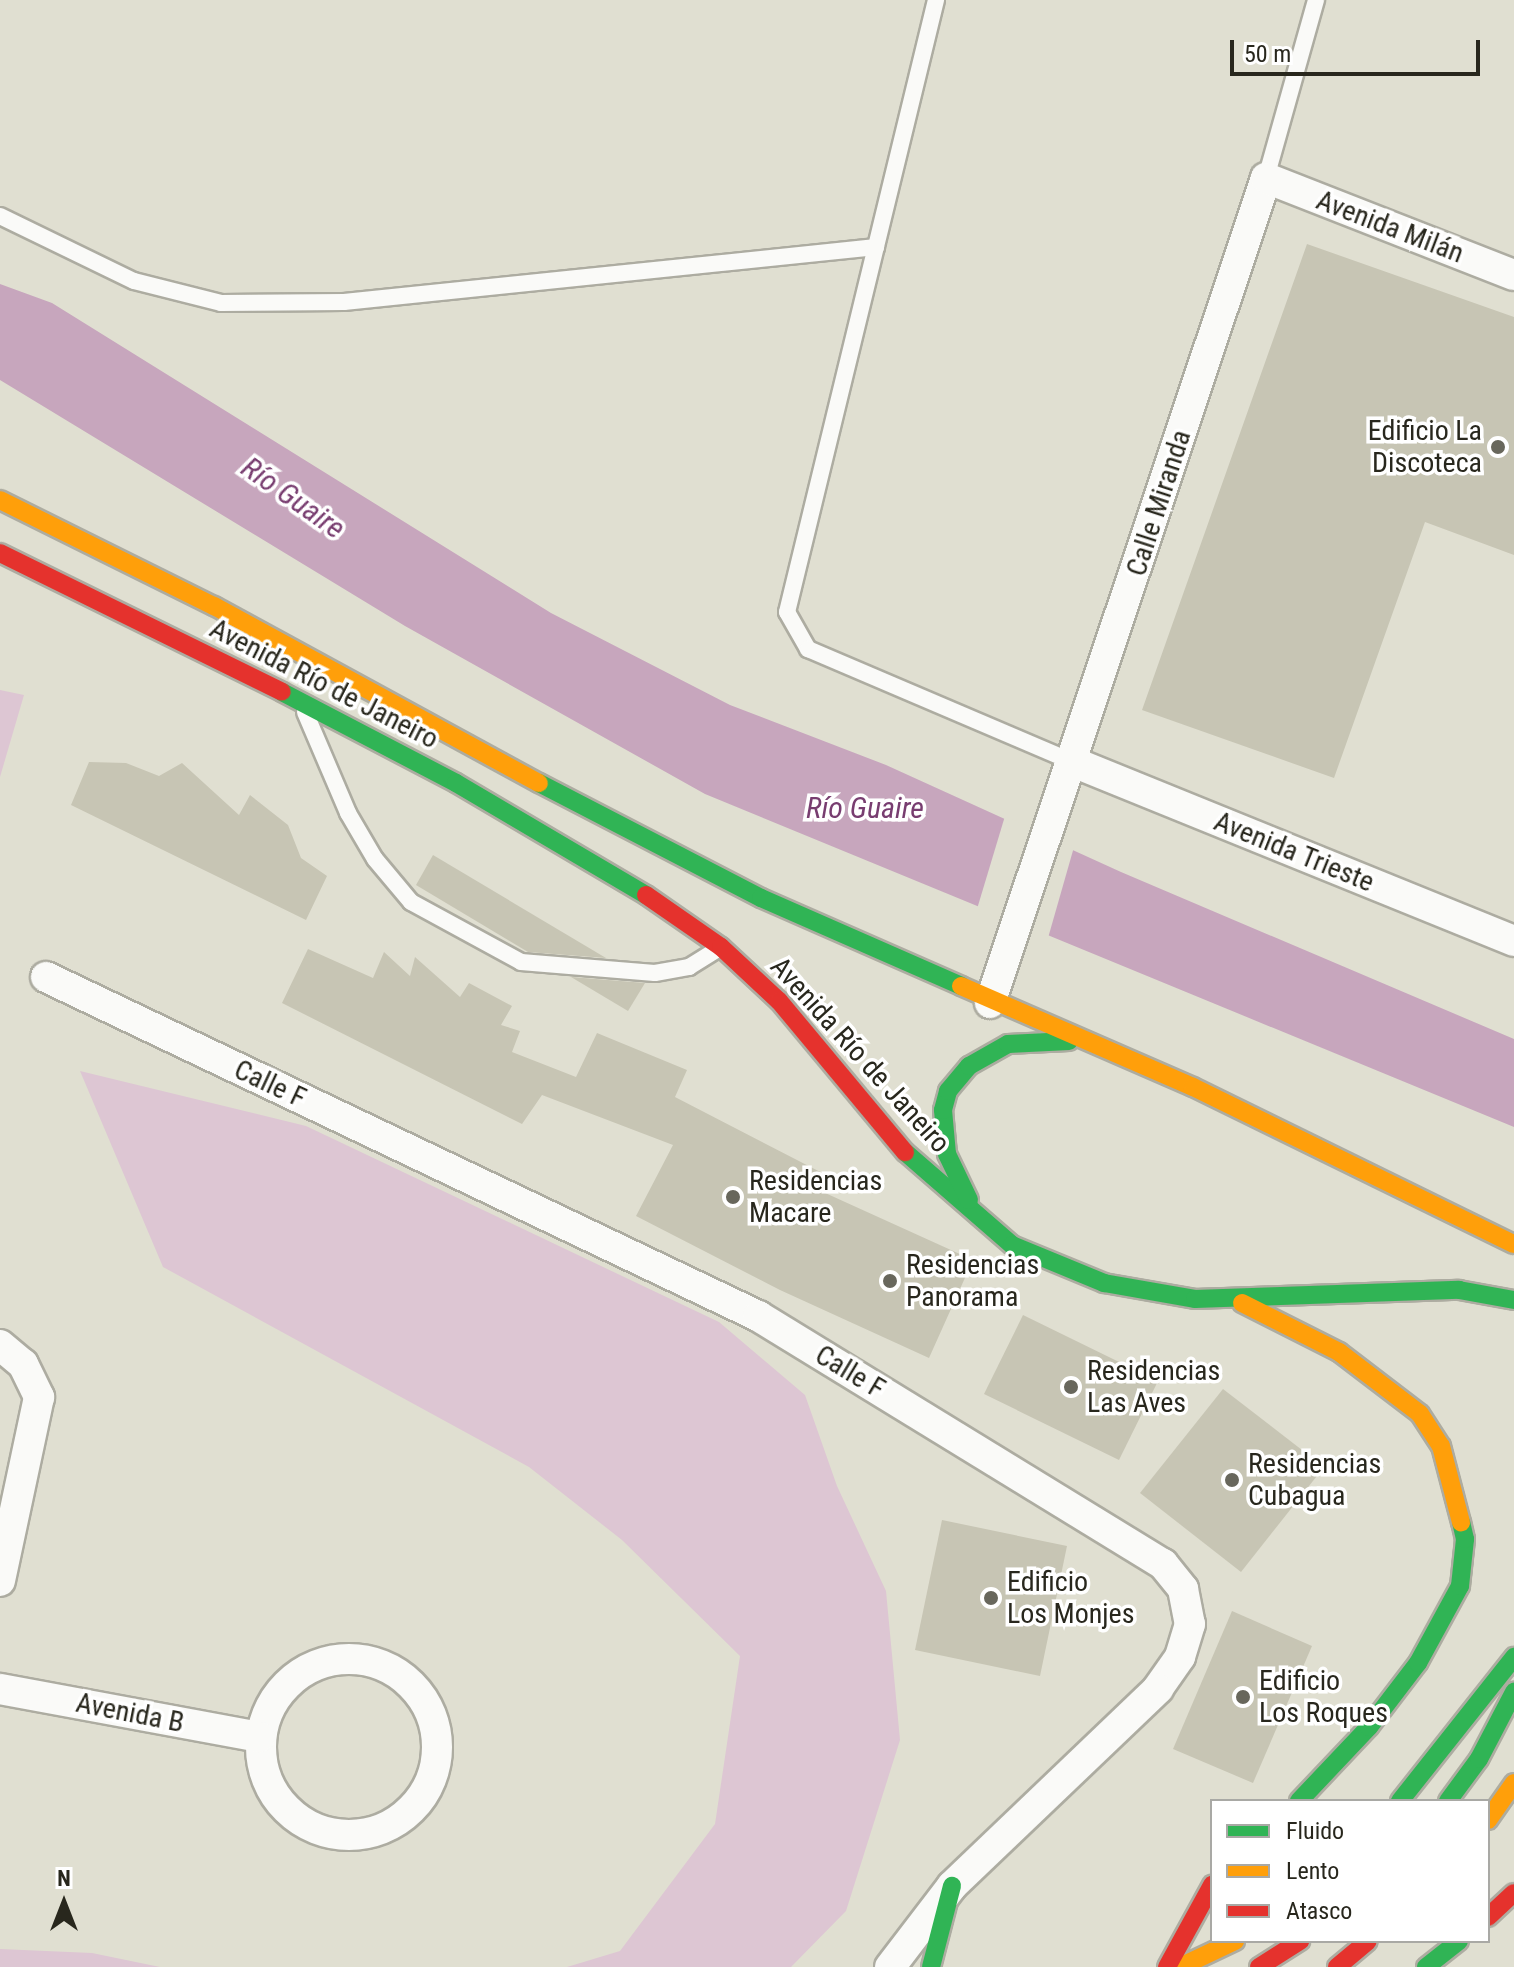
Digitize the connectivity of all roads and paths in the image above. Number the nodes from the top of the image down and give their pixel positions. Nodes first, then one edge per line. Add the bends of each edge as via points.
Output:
1 (936, 0) edge
2 (1316, 0) edge
3 (1266, 178) junction
4 (0, 216) edge
5 (876, 247) junction
6 (1514, 275) edge
7 (0, 500) edge
8 (0, 553) edge
9 (299, 700) junction
10 (1071, 769) junction
11 (1514, 941) edge
12 (721, 947) junction
13 (46, 977) dead end
14 (987, 1009) junction
15 (972, 1041) dead end
16 (1078, 1041) junction
17 (948, 1091) junction
18 (982, 1221) junction
19 (1514, 1244) edge
20 (1238, 1300) junction
21 (1514, 1300) edge
22 (0, 1345) edge
23 (0, 1581) edge
24 (1514, 1657) edge
25 (0, 1689) edge
26 (1514, 1692) edge
27 (260, 1737) junction
28 (1514, 1783) edge
29 (1301, 1799) edge
30 (1402, 1799) edge
31 (1449, 1799) edge
32 (1490, 1817) edge
33 (952, 1886) junction
34 (1210, 1889) edge
35 (1514, 1893) edge
36 (1490, 1915) edge
37 (1231, 1943) edge
38 (1297, 1943) edge
39 (1366, 1943) edge
40 (1456, 1943) edge
41 (890, 1967) edge
42 (931, 1967) edge
43 (1167, 1967) edge
44 (1180, 1967) edge
45 (1259, 1967) edge
46 (1337, 1967) edge
47 (1426, 1967) edge

1 - 5 lane
2 - 3 lane, Calle Miranda
3 - 6 street, Avenida Milán
3 - 10 street, Calle Miranda
4 - 5 lane via 134,281 221,303 344,302
5 - 10 lane via 787,612 808,649
7 - 14 street, Avenida Río de Janeiro via 228,613 645,841
8 - 9 street, Avenida Río de Janeiro
9 - 12 street, Avenida Río de Janeiro via 543,833
9 - 12 lane via 348,813 375,859 411,902 521,962 655,973 689,967
10 - 11 street, Avenida Trieste
10 - 14 street, Calle Miranda
12 - 18 street, Avenida Río de Janeiro via 820,1045 899,1147
13 - 33 street, Calle F via 758,1316 1163,1564 1183,1589 1190,1624 1180,1657 1158,1689
14 - 16 street, Avenida Río de Janeiro
15 - 17 street
16 - 17 street via 1008,1044 969,1066
16 - 19 street, Avenida Río de Janeiro via 1291,1133
17 - 18 street via 943,1110 947,1154
18 - 20 street, Avenida Río de Janeiro via 1012,1245 1104,1283
20 - 21 street, Avenida Río de Janeiro via 1459,1290
20 - 29 street via 1339,1352 1420,1414 1441,1446 1465,1539 1460,1586 1418,1663 1369,1727
22 - 23 street via 23,1364 39,1397
24 - 30 street
25 - 27 street, Avenida B
26 - 31 street via 1479,1759
27 - 27 street via 262,1770 276,1798 298,1820 323,1832 354,1836 388,1827 406,1815 432,1781 438,1746 426,1702 406,1679 381,1664 351,1658 306,1669 291,1679 273,1700
28 - 32 street
33 - 41 street, Calle F
33 - 42 street
34 - 43 street
35 - 36 street
37 - 44 street
38 - 45 street
39 - 46 street
40 - 47 street

